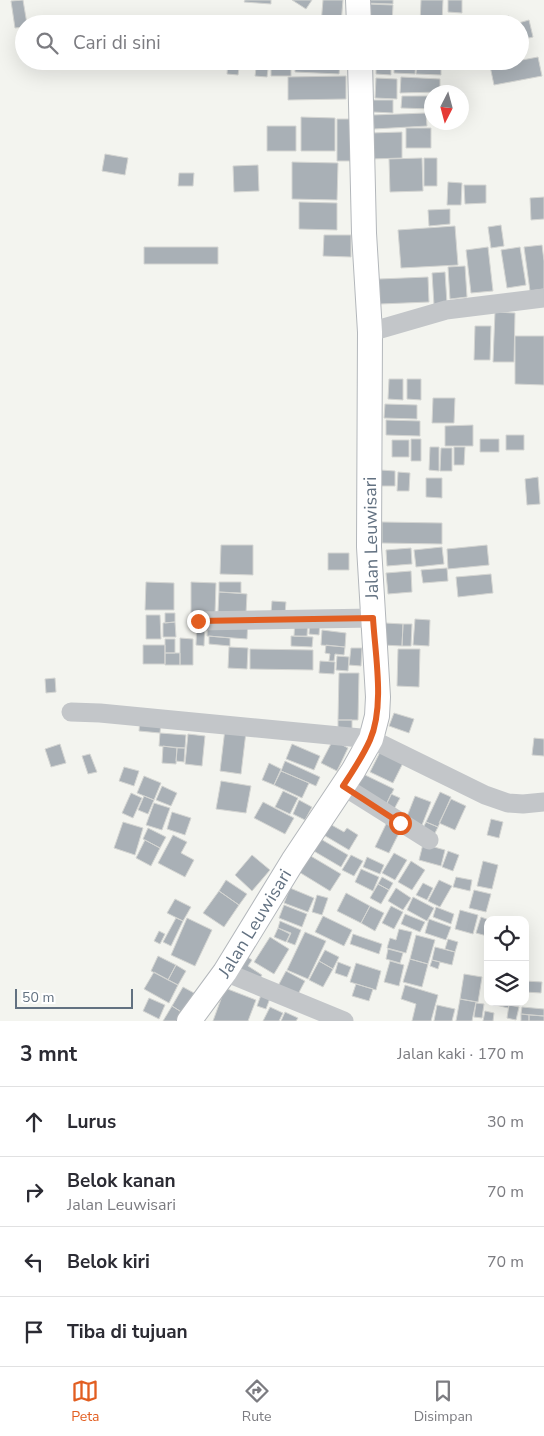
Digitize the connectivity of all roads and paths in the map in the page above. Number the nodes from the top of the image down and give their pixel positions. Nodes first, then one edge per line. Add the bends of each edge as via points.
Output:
1 (358, 0) edge
2 (359, 15) edge
3 (360, 70) edge
4 (544, 298) edge
5 (370, 332) junction
6 (373, 618) junction
7 (198, 621) dead end
8 (71, 712) dead end
9 (370, 739) junction
10 (343, 786) junction
11 (544, 802) edge
12 (429, 840) dead end
13 (225, 972) junction
14 (318, 1016) edge
15 (189, 1021) edge
16 (344, 1021) edge

1 - 2 main road
3 - 5 main road, Jalan Leuwisari
4 - 5 street via 446,310
5 - 6 main road, Jalan Leuwisari via 369,547
6 - 7 street
6 - 9 main road, Jalan Leuwisari via 378,707
8 - 9 street
9 - 10 main road, Jalan Leuwisari
9 - 11 street via 485,795 508,803
10 - 12 street
10 - 13 main road, Jalan Leuwisari
13 - 14 street
13 - 15 main road, Jalan Leuwisari
14 - 16 street

